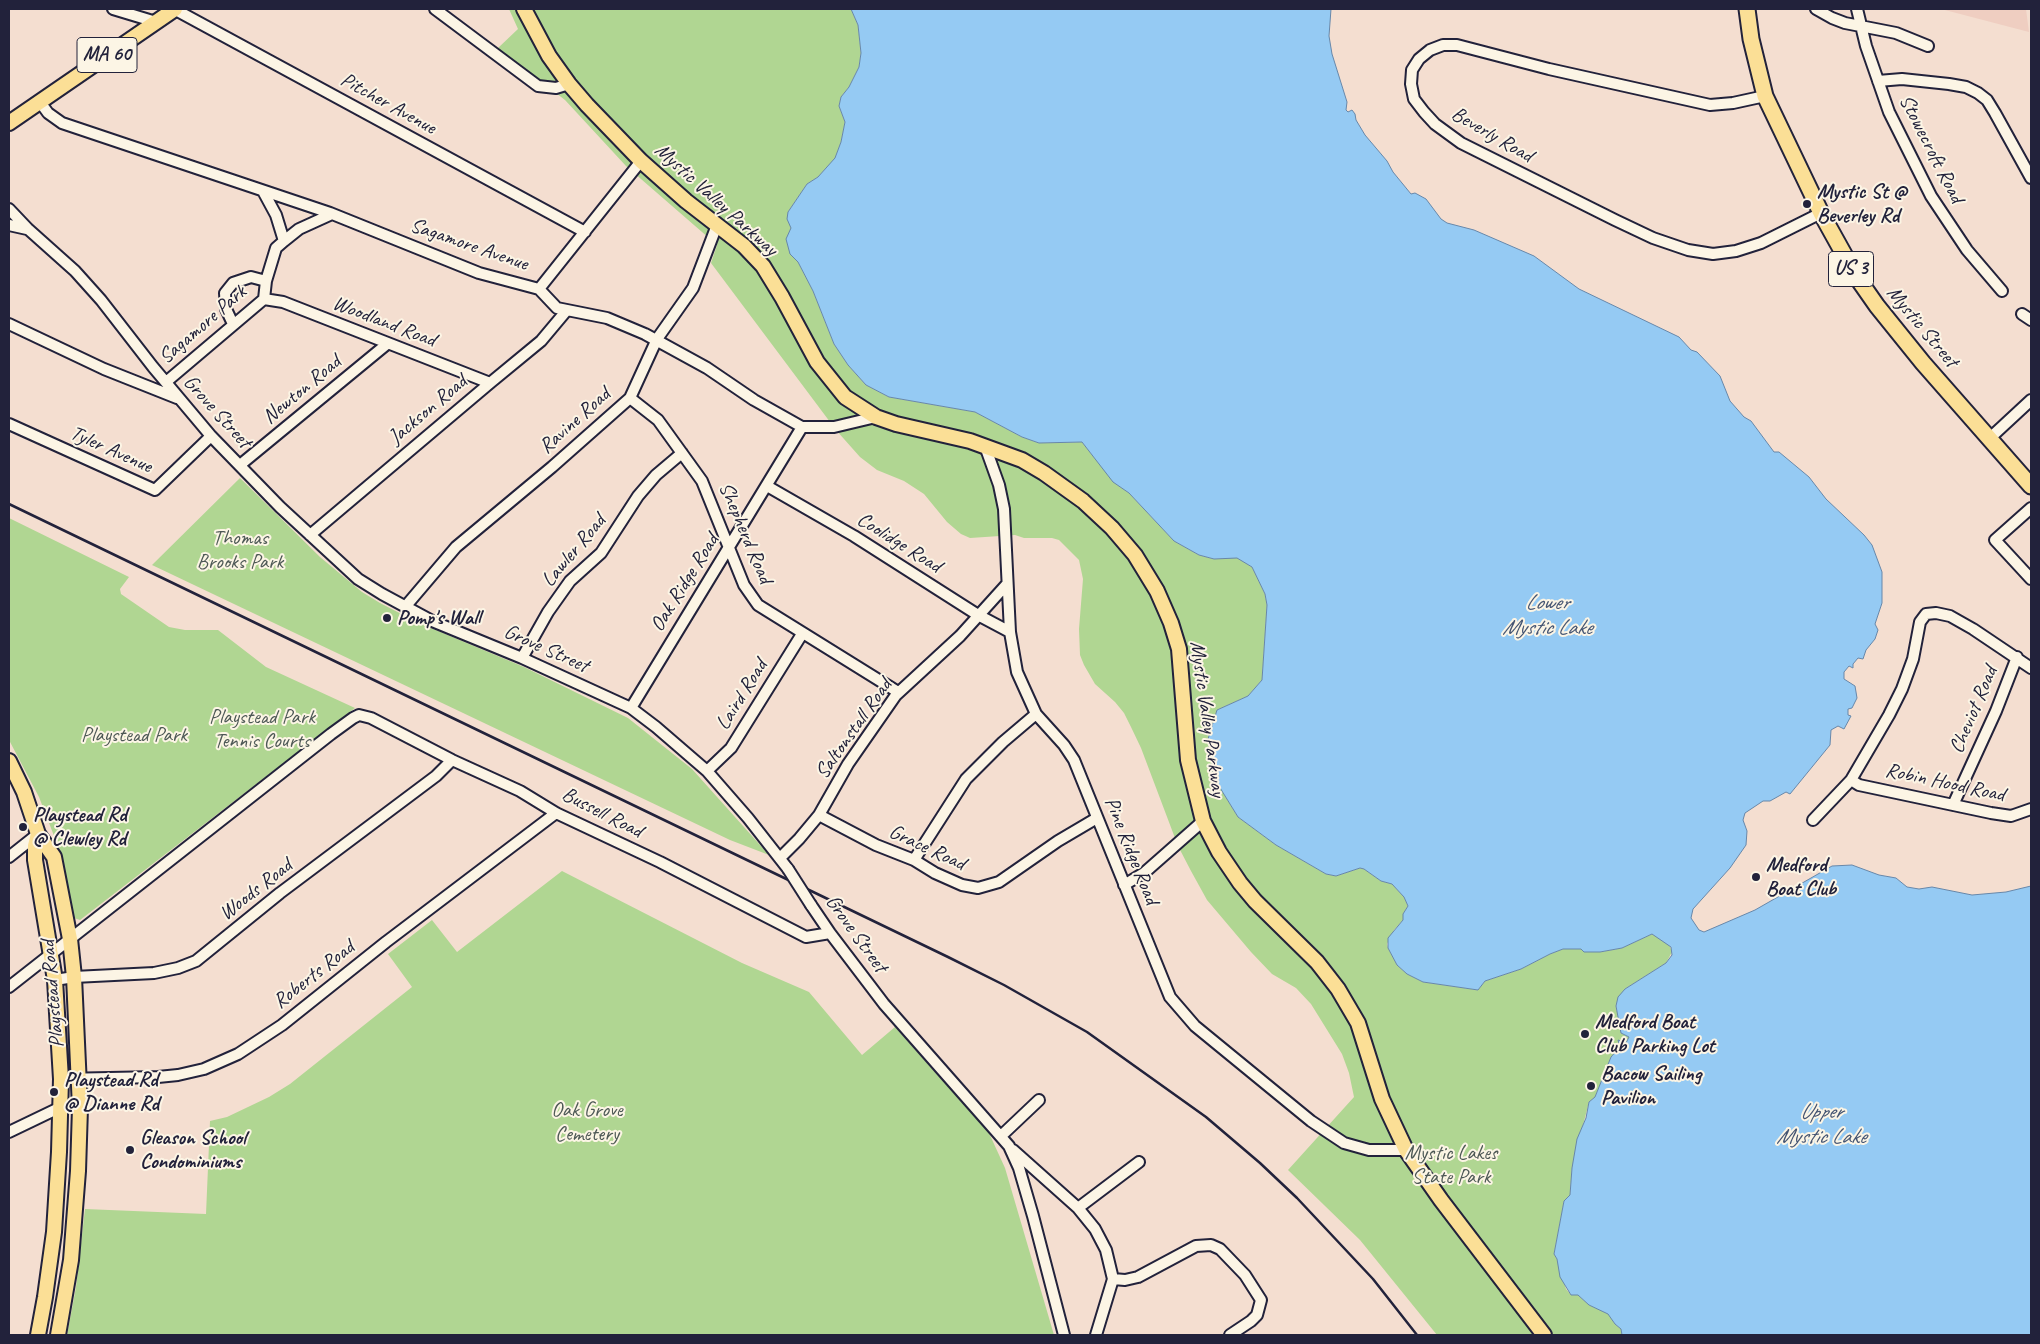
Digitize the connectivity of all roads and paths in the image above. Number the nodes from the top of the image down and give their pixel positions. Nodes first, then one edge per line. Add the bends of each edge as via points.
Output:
1 (113, 9) edge
2 (174, 9) edge
3 (435, 9) edge
4 (524, 9) edge
5 (1747, 9) edge
6 (1816, 9) edge
7 (1857, 9) edge
8 (156, 22) junction
9 (1861, 26) junction
10 (1928, 46) dead end
11 (1878, 80) junction
12 (569, 84) junction
13 (1765, 96) junction
14 (40, 102) junction
15 (9, 123) edge
16 (641, 161) junction
17 (2031, 178) edge
18 (263, 191) junction
19 (9, 209) edge
20 (1821, 213) junction
21 (332, 214) junction
22 (9, 225) edge
23 (717, 225) junction
24 (28, 229) junction
25 (585, 232) junction
26 (284, 242) junction
27 (266, 281) junction
28 (539, 289) junction
29 (2002, 291) dead end
30 (264, 299) junction
31 (567, 310) junction
32 (2022, 314) dead end
33 (2031, 320) edge
34 (9, 324) edge
35 (233, 324) junction
36 (657, 340) junction
37 (388, 344) junction
38 (166, 382) junction
39 (490, 383) junction
40 (630, 398) junction
41 (180, 400) junction
42 (2031, 400) edge
43 (876, 417) junction
44 (9, 424) edge
45 (802, 426) junction
46 (211, 436) junction
47 (1990, 438) junction
48 (985, 446) junction
49 (682, 453) junction
50 (240, 465) junction
51 (767, 486) junction
52 (2031, 486) edge
53 (2031, 508) edge
54 (310, 536) junction
55 (728, 548) junction
56 (2031, 579) edge
57 (1007, 584) junction
58 (405, 607) junction
59 (978, 615) junction
60 (1010, 632) junction
61 (802, 634) junction
62 (2017, 657) junction
63 (522, 658) junction
64 (2031, 668) edge
65 (898, 692) junction
66 (631, 708) junction
67 (1036, 714) junction
68 (452, 760) junction
69 (9, 761) edge
70 (707, 771) junction
71 (1851, 780) junction
72 (1953, 805) junction
73 (2031, 809) edge
74 (556, 812) junction
75 (819, 815) junction
76 (1097, 818) junction
77 (1813, 820) dead end
78 (1203, 821) junction
79 (38, 834) junction
80 (9, 857) edge
81 (780, 858) junction
82 (914, 860) junction
83 (1124, 885) junction
84 (830, 933) junction
85 (70, 939) junction
86 (52, 954) junction
87 (74, 977) junction
88 (55, 980) junction
89 (9, 987) edge
90 (80, 1078) junction
91 (61, 1079) junction
92 (1039, 1100) dead end
93 (80, 1103) junction
94 (61, 1107) junction
95 (9, 1132) edge
96 (1001, 1136) junction
97 (1009, 1146) junction
98 (1406, 1150) junction
99 (1139, 1162) dead end
100 (1078, 1208) junction
101 (1113, 1278) junction
102 (38, 1335) edge
103 (58, 1335) edge
104 (1064, 1335) edge
105 (1096, 1335) edge
106 (1230, 1335) edge
107 (1544, 1335) edge

1 - 8 street
2 - 8 main road, MA 60
2 - 25 street, Pitcher Avenue
3 - 12 street via 538,86 556,88
4 - 12 main road, Mystic Valley Parkway
5 - 13 highway, Mystic Street / US 3
6 - 9 street via 1832,18
7 - 9 street, Stowecroft Road
8 - 14 main road, MA 60
9 - 10 street via 1896,33
9 - 11 street, Stowecroft Road
11 - 17 street via 1949,84 1966,87 1978,94 1987,100
11 - 29 street, Stowecroft Road via 1889,112 1931,196 1967,250
12 - 16 main road, Mystic Valley Parkway
13 - 20 highway, Mystic Street / US 3
13 - 20 street, Beverly Road via 1710,105 1457,45 1443,45 1419,59 1412,70 1411,84 1414,99 1424,112 1461,143 1653,238 1688,250 1713,254 1736,251 1761,243
14 - 15 main road, MA 60
14 - 18 street, Sagamore Avenue via 62,123
16 - 23 main road, Mystic Valley Parkway
16 - 25 street
18 - 21 street, Sagamore Avenue
18 - 26 street via 276,215
19 - 24 street, Grove Street
20 - 47 highway, Mystic Street / US 3 via 1876,306
21 - 26 street, Sagamore Park via 298,229
21 - 28 street, Sagamore Avenue via 479,273
22 - 24 street, Grove Street
23 - 36 street, Ravine Road via 692,288
23 - 43 main road, Mystic Valley Parkway via 748,250 767,273 832,383 852,402
24 - 38 street, Grove Street via 75,271
25 - 28 street
26 - 27 street, Sagamore Park via 276,248
27 - 30 street, Sagamore Park
27 - 35 street via 251,277 233,283 225,293 226,308
28 - 31 street, Sagamore Avenue via 557,308
30 - 35 street, Sagamore Park
30 - 37 street, Woodland Road via 284,302
31 - 36 street, Sagamore Avenue via 607,318
31 - 39 street, Jackson Road via 541,341
32 - 33 street
34 - 41 street via 104,369
35 - 38 street, Sagamore Park
36 - 40 street, Ravine Road
36 - 45 street, Sagamore Avenue
37 - 39 street, Woodland Road
37 - 50 street, Newton Road
38 - 41 street, Grove Street
39 - 54 street, Jackson Road
40 - 49 street, Shepherd Road via 658,420
40 - 58 street, Ravine Road via 456,547
41 - 46 street, Grove Street
42 - 47 street
43 - 45 street, Sagamore Avenue via 834,427
43 - 48 main road, Mystic Valley Parkway
44 - 46 street, Tyler Avenue via 155,490
45 - 51 street, Oak Ridge Road
46 - 50 street, Grove Street
47 - 52 highway, Mystic Street / US 3
48 - 57 street, Pine Ridge Road via 1004,509
48 - 78 main road, Mystic Valley Parkway via 1030,465 1083,501 1122,539 1156,591 1179,649 1188,760
49 - 55 street, Shepherd Road via 702,481
49 - 63 street, Lawler Road via 656,475 638,496 601,553 570,581
50 - 54 street, Grove Street
51 - 55 street, Oak Ridge Road
51 - 59 street, Coolidge Road via 854,536
53 - 56 street via 1995,540
54 - 58 street, Grove Street via 358,579
55 - 61 street, Shepherd Road via 744,584 758,605
55 - 66 street, Oak Ridge Road
57 - 59 street, Saltonstall Road
57 - 60 street, Pine Ridge Road
58 - 63 street, Grove Street
59 - 60 street, Coolidge Road
59 - 65 street, Saltonstall Road via 960,636
60 - 67 street, Pine Ridge Road via 1017,672
61 - 65 street, Shepherd Road
61 - 70 street, Laird Road via 731,748
62 - 64 street
62 - 71 street via 1950,616 1926,614 1920,622 1913,659 1902,689
62 - 72 street, Cheviot Road
63 - 66 street, Grove Street
65 - 75 street, Saltonstall Road via 848,764
66 - 70 street, Grove Street
67 - 76 street, Pine Ridge Road via 1074,760
67 - 82 street via 966,779
68 - 74 street, Bussell Road via 520,790
68 - 85 street, Bussell Road via 371,718 359,715 352,718
68 - 87 street, Woods Road via 436,776 280,893 196,961 154,973
69 - 79 main road, Playstead Road
70 - 81 street, Grove Street
71 - 72 street, Robin Hood Road via 1859,785
71 - 77 street
72 - 73 street, Robin Hood Road via 2011,816
74 - 84 street, Bussell Road via 806,937
74 - 90 street, Roberts Road via 282,1025 238,1054 204,1069 178,1074
75 - 81 street, Saltonstall Road
75 - 82 street, Grace Road via 876,845
76 - 82 street, Grace Road via 999,882 978,888 962,885
76 - 83 street, Pine Ridge Road
78 - 83 street via 1144,873
78 - 98 main road, Mystic Valley Parkway via 1240,883 1338,988 1358,1023 1382,1098
79 - 80 street
79 - 85 main road, Playstead Road via 54,857
79 - 86 main road, Playstead Road via 35,860
81 - 84 street, Grove Street, bridge
83 - 98 street, Pine Ridge Road via 1170,997 1195,1026 1311,1121 1344,1142 1369,1150
84 - 96 street, Grove Street via 890,1011
85 - 86 street
85 - 87 main road, Playstead Road
86 - 88 main road, Playstead Road
86 - 89 street
87 - 88 street, Woods Road
87 - 90 main road, Playstead Road
88 - 91 main road, Playstead Road
90 - 91 street, Roberts Road
90 - 93 main road, Playstead Road
91 - 94 main road, Playstead Road
92 - 96 street
93 - 94 street
93 - 103 main road, Playstead Road via 74,1230
94 - 95 street
94 - 102 main road, Playstead Road via 54,1232
96 - 97 street, Grove Street
97 - 100 street, Grove Street
97 - 104 street, Grove Street via 1019,1168
98 - 107 main road, Mystic Valley Parkway
99 - 100 street
100 - 101 street, Grove Street via 1096,1229 1106,1250
101 - 105 street
101 - 106 street via 1138,1277 1196,1246 1211,1244 1245,1275 1261,1300 1258,1315

